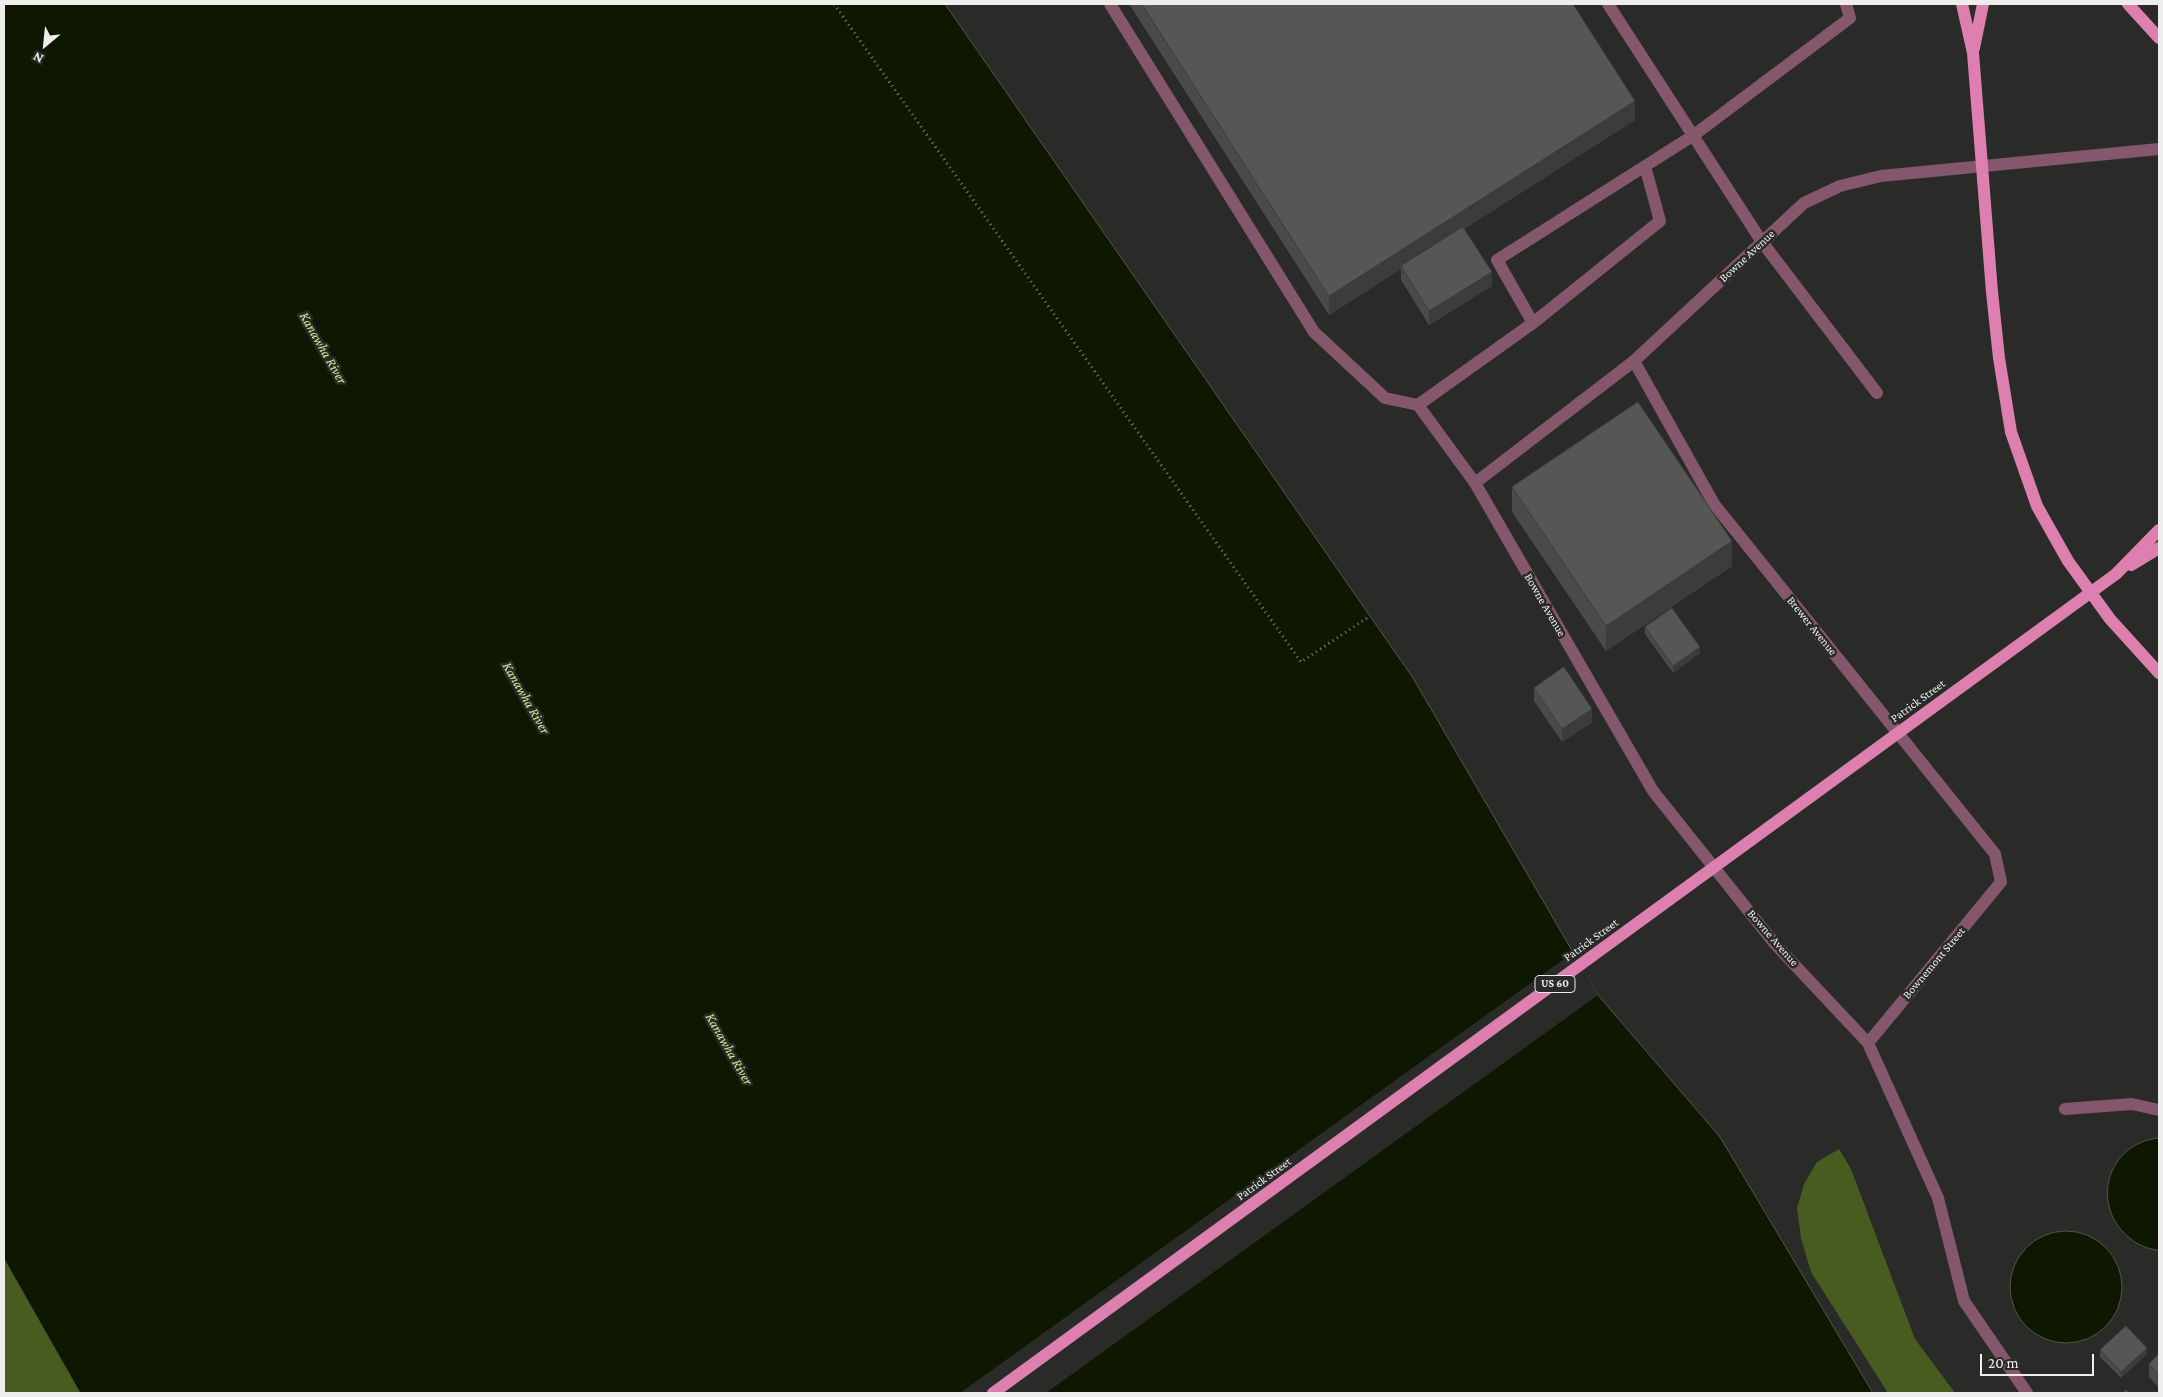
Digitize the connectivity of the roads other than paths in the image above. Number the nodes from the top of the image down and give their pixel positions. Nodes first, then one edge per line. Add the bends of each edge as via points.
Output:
1 (1110, 4) edge
2 (1608, 4) edge
3 (1846, 4) edge
4 (1962, 4) edge
5 (1983, 4) edge
6 (2128, 4) edge
7 (2159, 38) edge
8 (1973, 53) junction
9 (1694, 135) junction
10 (2159, 149) edge
11 (1645, 166) junction
12 (1981, 167) junction
13 (1762, 242) junction
14 (1533, 322) junction
15 (1634, 361) junction
16 (1877, 393) dead end
17 (1418, 405) junction
18 (1475, 483) junction
19 (2159, 530) edge
20 (2159, 548) edge
21 (2116, 574) junction
22 (2159, 673) edge
23 (2001, 882) joint
24 (1868, 1044) junction
25 (2065, 1109) dead end
26 (2159, 1110) edge
27 (993, 1393) edge
28 (2027, 1393) edge

1 - 17 street via 1314,332 1385,398
2 - 9 street
3 - 9 street via 1850,18
4 - 8 main road
5 - 8 main road
6 - 7 main road
8 - 12 main road
9 - 11 street
9 - 13 street
10 - 12 street, Bowne Avenue
11 - 14 street via 1660,221
11 - 14 street via 1497,260
12 - 13 street, Bowne Avenue via 1881,176 1840,186 1804,203
12 - 22 main road via 1999,358 2011,432 2037,506 2068,561 2110,619
13 - 15 street, Bowne Avenue
13 - 16 street
14 - 17 street
15 - 18 street, Bowne Avenue
15 - 23 street, Brewer Avenue via 1714,504 1995,854
17 - 18 street
18 - 24 street, Bowne Avenue via 1653,791 1775,944
19 - 21 main road
20 - 21 main road, Patrick Street / US 60
21 - 27 main road, Patrick Street / US 60, bridge
23 - 24 street, Bownemont Street
24 - 28 street, Bowne Avenue via 1938,1198 1964,1301
25 - 26 street via 2132,1104

